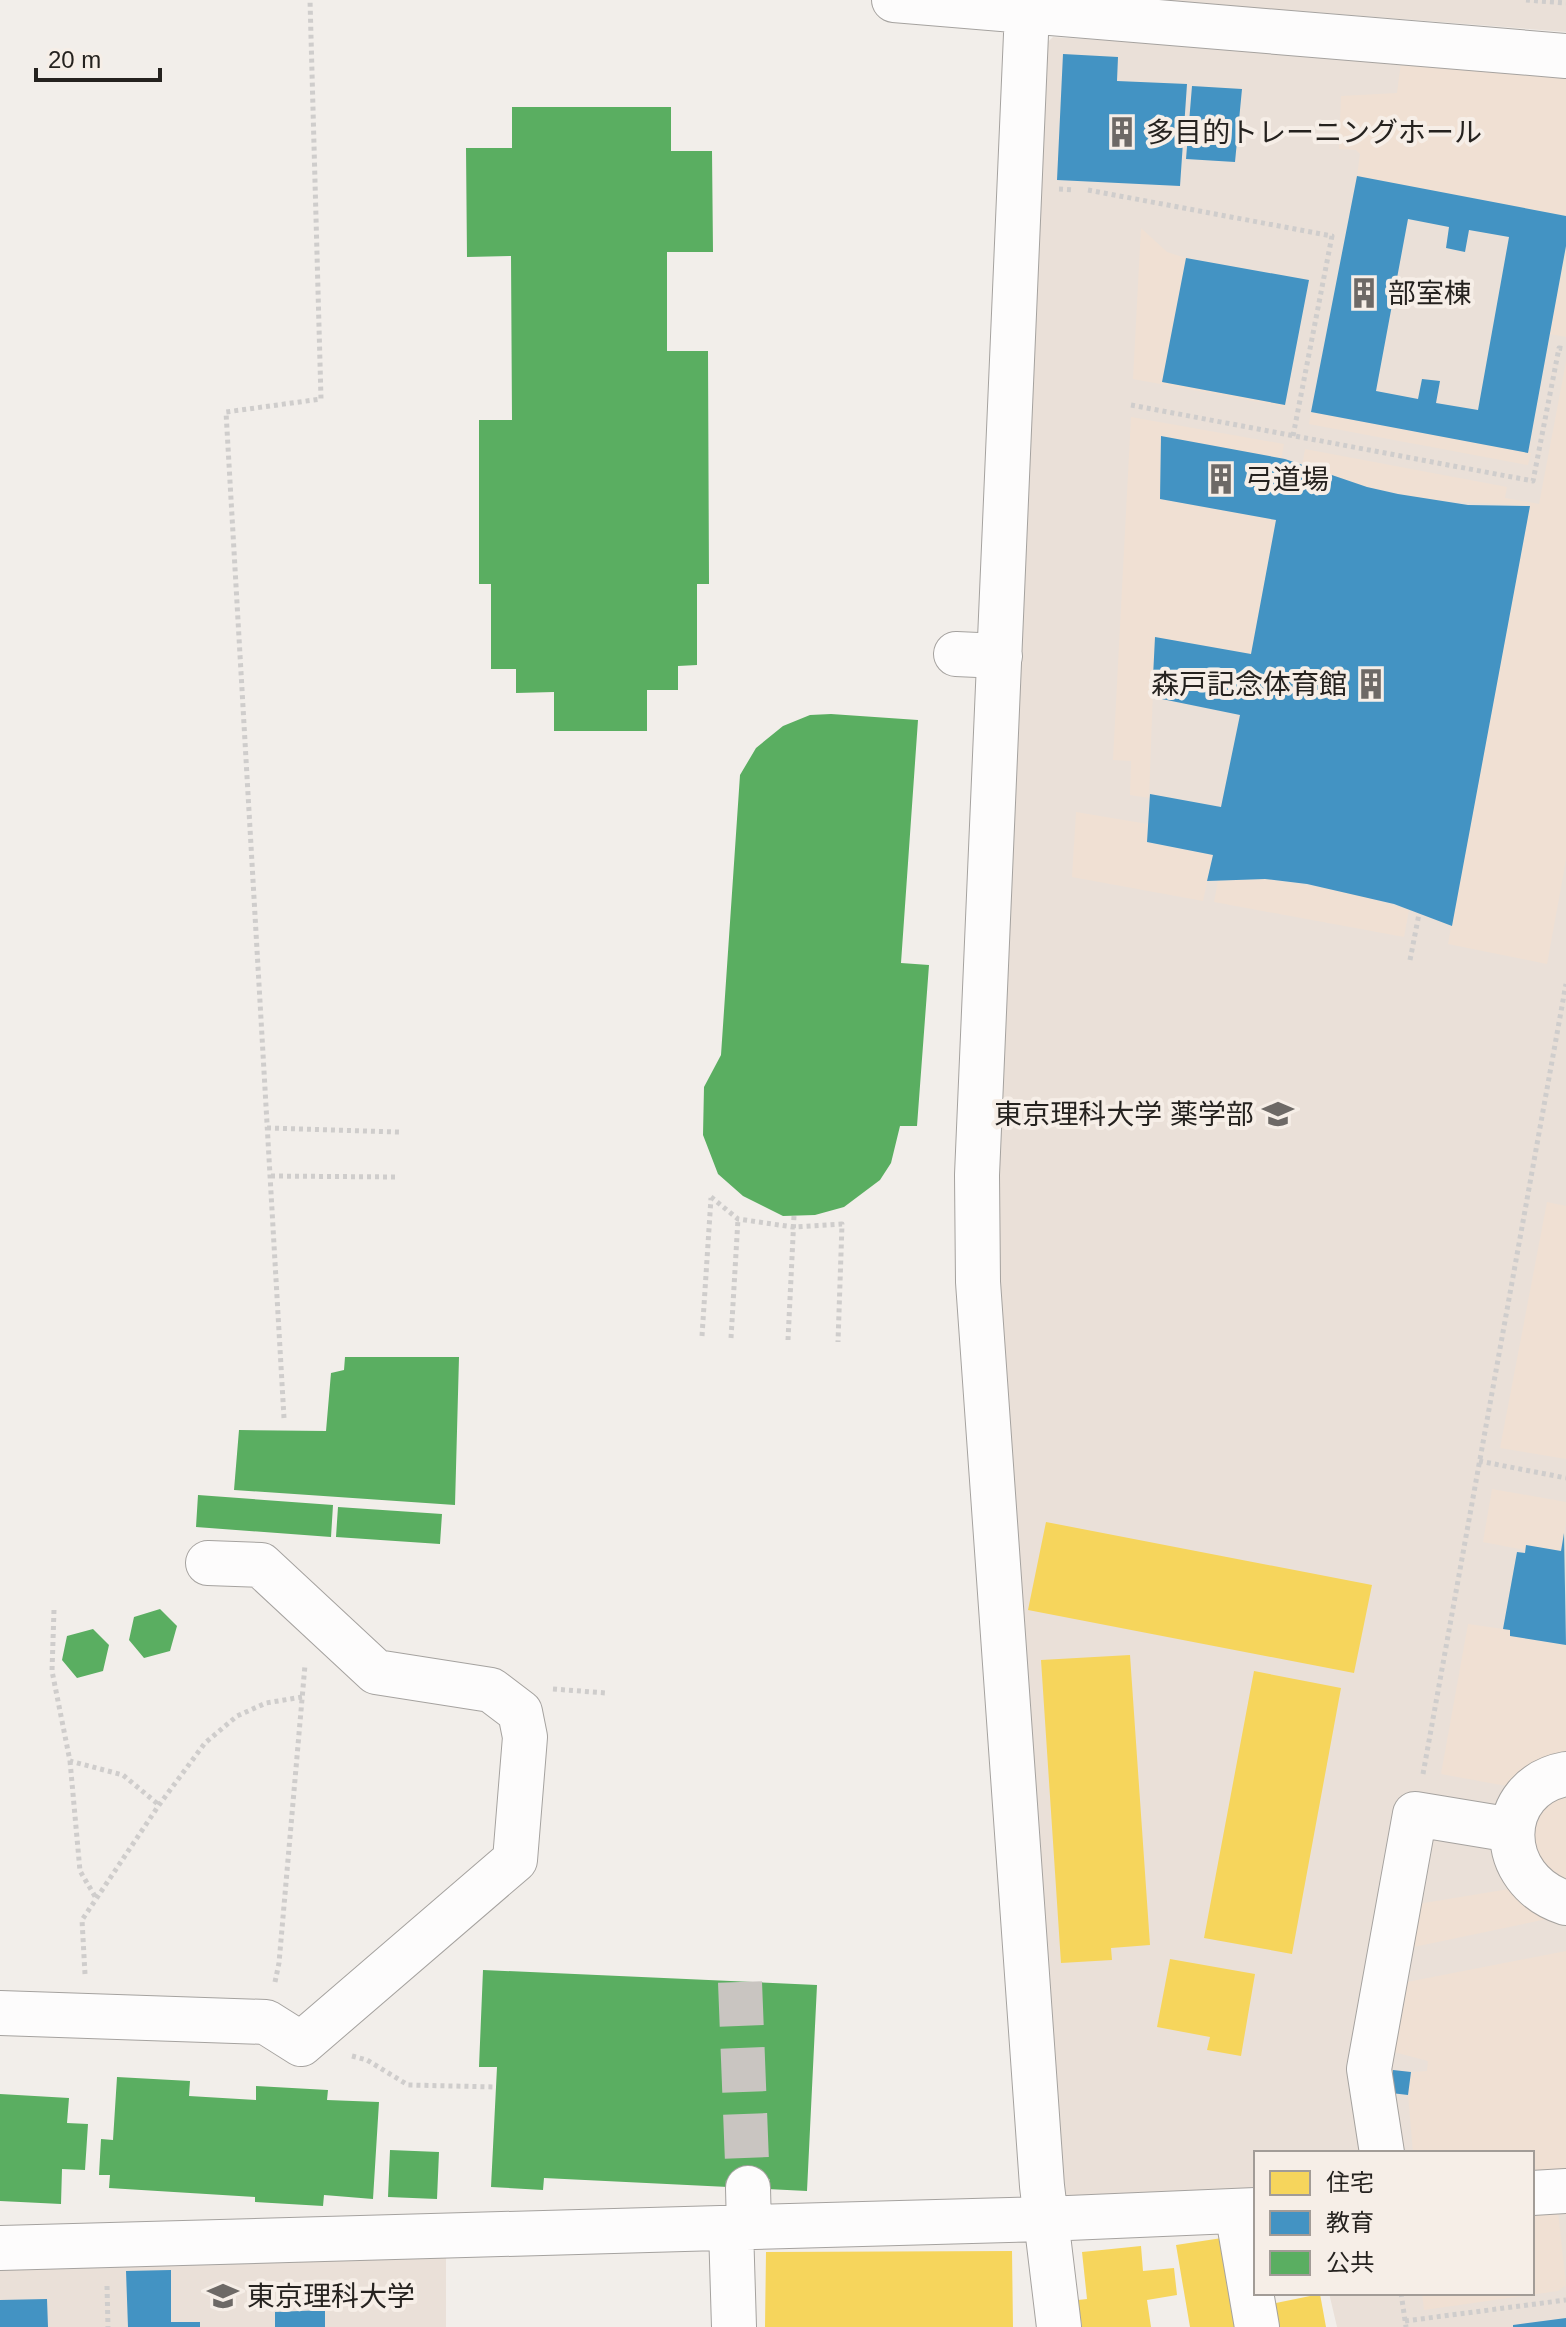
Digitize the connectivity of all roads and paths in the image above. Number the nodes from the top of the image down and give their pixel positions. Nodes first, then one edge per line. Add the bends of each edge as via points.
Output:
1 (310, 0) edge
2 (894, 0) edge
3 (1526, 0) edge
4 (1566, 3) edge
5 (1027, 11) junction
6 (1566, 56) edge
7 (1088, 190) dead end
8 (1566, 349) edge
9 (1131, 405) dead end
10 (1293, 436) junction
11 (956, 654) dead end
12 (1000, 656) junction
13 (1419, 914) dead end
14 (1410, 960) dead end
15 (1566, 984) edge
16 (267, 1128) junction
17 (399, 1132) dead end
18 (271, 1176) junction
19 (395, 1177) dead end
20 (794, 1216) dead end
21 (738, 1219) junction
22 (793, 1227) junction
23 (702, 1336) dead end
24 (731, 1338) dead end
25 (788, 1340) dead end
26 (838, 1342) dead end
27 (284, 1418) dead end
28 (1479, 1461) junction
29 (1566, 1478) edge
30 (208, 1563) dead end
31 (54, 1610) dead end
32 (311, 1611) junction
33 (302, 1697) junction
34 (70, 1761) junction
35 (1566, 1774) edge
36 (159, 1805) junction
37 (1415, 1814) junction
38 (1512, 1830) junction
39 (96, 1898) junction
40 (1566, 1903) edge
41 (0, 2013) edge
42 (87, 2015) junction
43 (283, 2033) junction
44 (496, 2087) dead end
45 (1382, 2151) edge
46 (1566, 2191) edge
47 (1534, 2193) edge
48 (1246, 2211) edge
49 (743, 2215) junction
50 (1045, 2219) junction
51 (0, 2248) edge
52 (1401, 2295) edge
53 (1566, 2300) edge
54 (1405, 2324) edge
55 (734, 2327) edge
56 (1059, 2327) edge
57 (1257, 2327) edge

1 - 16 path via 321,399 226,412
2 - 5 street
3 - 4 path
5 - 6 street
5 - 12 street
7 - 10 path via 1332,236
8 - 10 path via 1559,348 1533,481
9 - 10 path
11 - 12 street
12 - 50 street via 977,1175 978,1282
13 - 14 path
15 - 28 path
16 - 17 path
16 - 18 path
18 - 19 path
18 - 27 path
20 - 22 path
21 - 22 path
21 - 23 path via 711,1197
21 - 24 path
22 - 25 path
22 - 26 path via 842,1224
28 - 29 path
28 - 37 path
30 - 32 street via 261,1565
31 - 34 path via 52,1671
32 - 33 path
32 - 43 street via 376,1672 491,1690 520,1712 525,1737 515,1860
33 - 36 path via 266,1703 237,1716 205,1743
33 - 43 path via 279,1963
34 - 36 path via 123,1775
34 - 39 path via 80,1871
35 - 38 street via 1528,1795
36 - 39 path
37 - 38 street
37 - 45 street via 1369,2069
38 - 40 street via 1513,1850 1531,1884
39 - 42 path via 82,1920
41 - 42 street
42 - 43 street
43 - 44 path via 367,2060 408,2085
46 - 47 street
48 - 50 street
48 - 57 street
49 - 50 street
49 - 51 street
49 - 55 street
50 - 56 street
52 - 54 path
53 - 54 path

